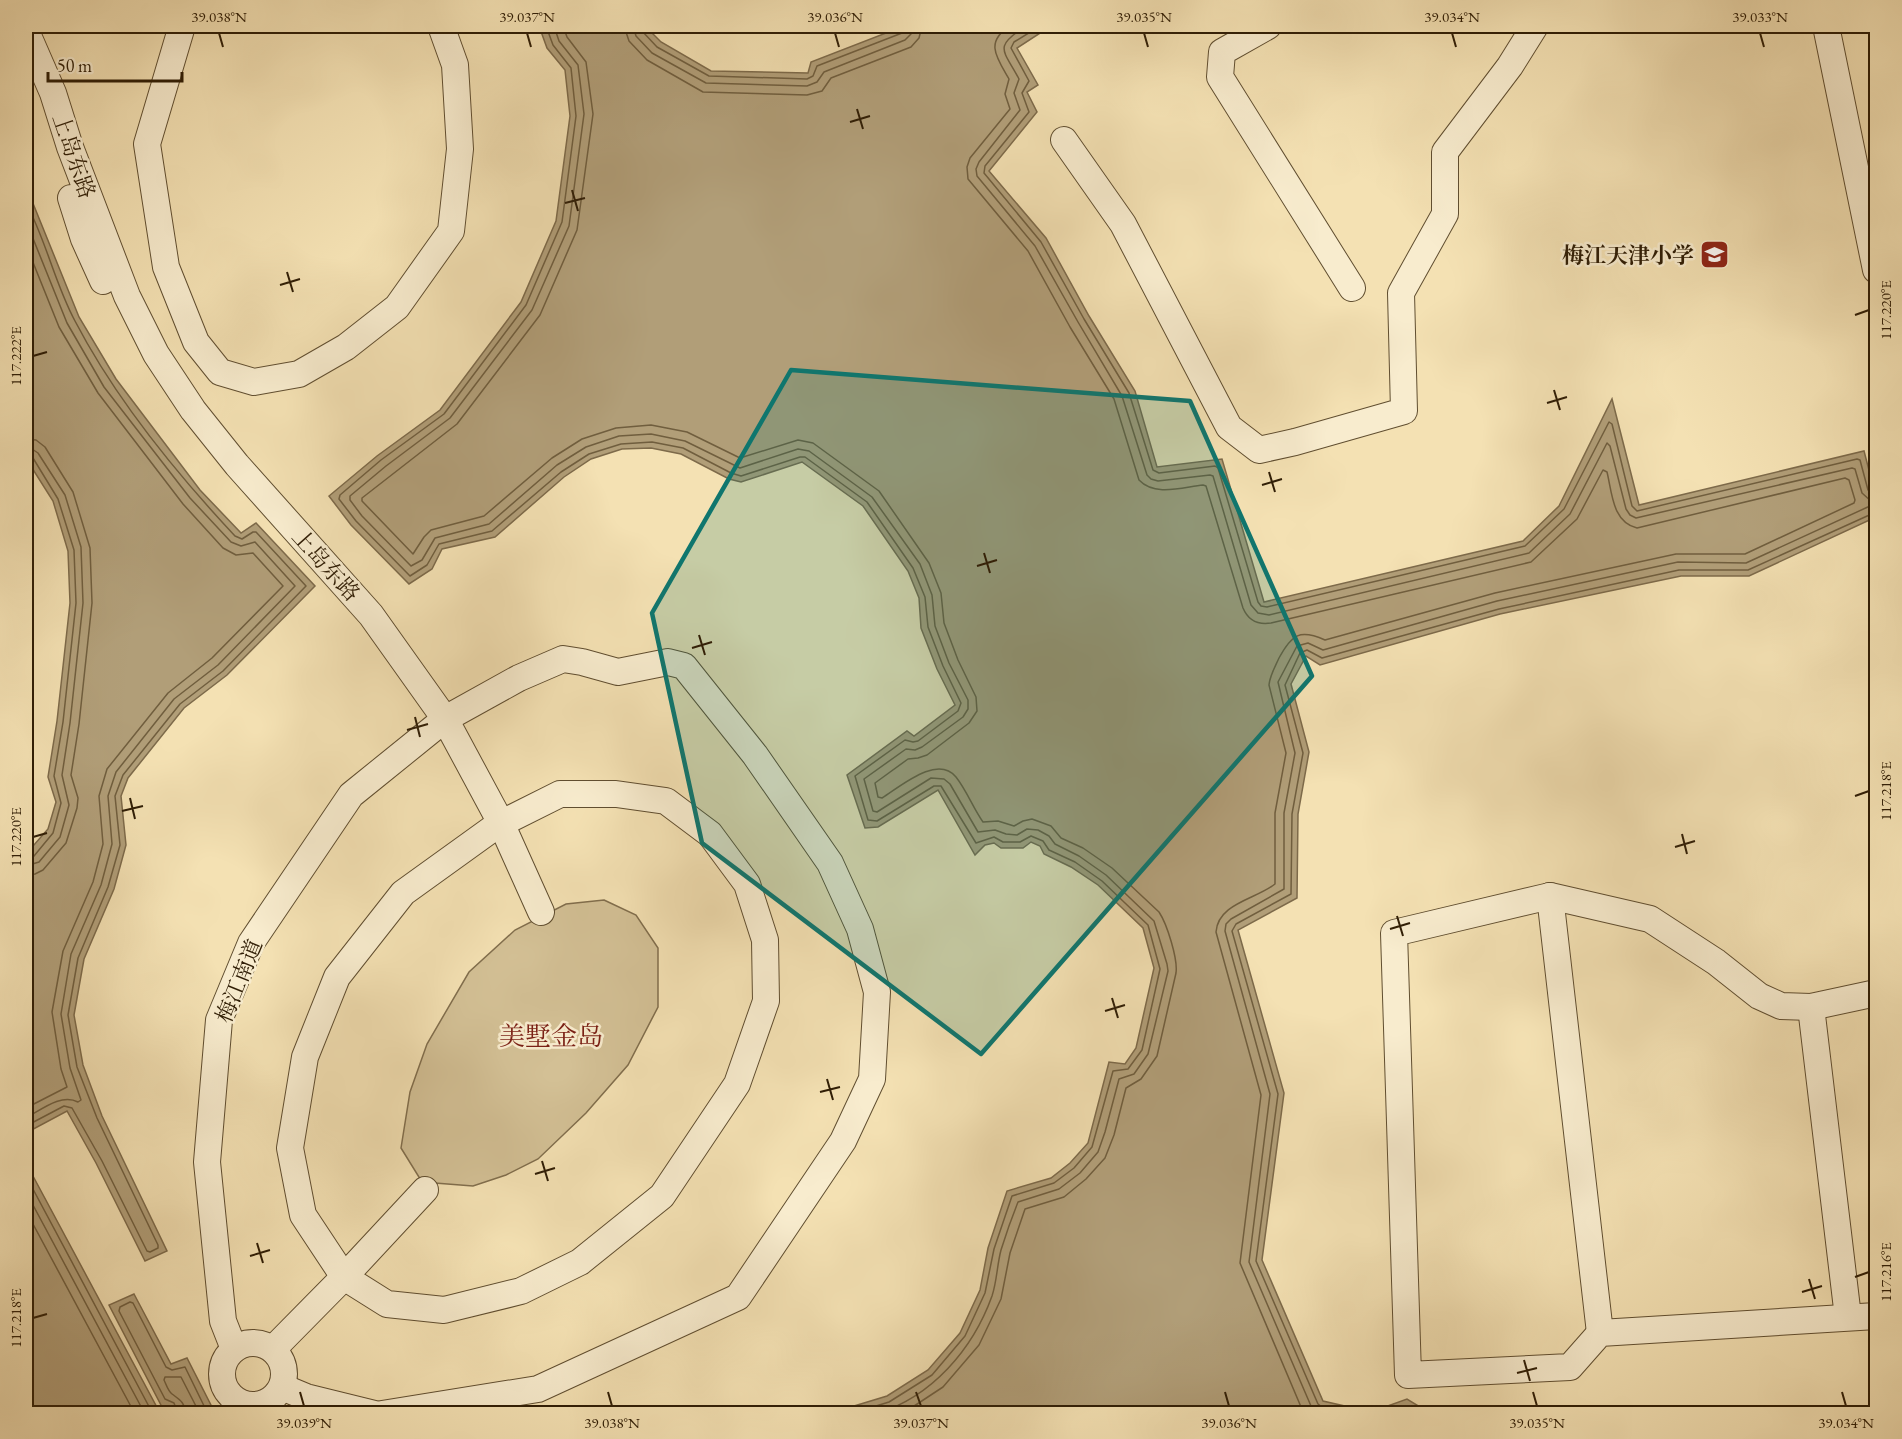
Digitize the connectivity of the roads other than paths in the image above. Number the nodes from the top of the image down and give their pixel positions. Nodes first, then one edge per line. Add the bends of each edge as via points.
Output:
1 (182, 26) edge
2 (441, 26) edge
3 (1268, 26) edge
4 (1535, 26) edge
5 (1826, 26) edge
6 (1843, 26) edge
7 (27, 47) edge
8 (1064, 140) dead end
9 (1876, 191) edge
10 (1876, 270) edge
11 (1352, 288) dead end
12 (444, 719) junction
13 (501, 823) junction
14 (1550, 896) junction
15 (542, 912) dead end
16 (1876, 993) edge
17 (1811, 1007) junction
18 (425, 1190) dead end
19 (345, 1277) junction
20 (1876, 1316) edge
21 (1848, 1317) junction
22 (1600, 1334) junction
23 (234, 1349) junction
24 (273, 1349) junction
25 (282, 1387) junction
26 (259, 1410) edge
27 (375, 1413) edge
28 (382, 1413) edge

1 - 2 street via 147,144 166,267 196,342 220,372 254,382 299,374 346,347 397,308 451,231 460,137 455,65
3 - 11 street via 1222,52 1220,77
4 - 8 street via 1445,152 1445,214 1401,293 1404,411 1295,442 1259,450 1229,427 1123,224
5 - 10 street
6 - 9 street
7 - 12 street, 上岛东路 via 53,93 123,285 156,354 193,410 237,465 371,615
12 - 13 street, 上岛东路
12 - 23 street, 梅江南道 via 351,795 251,943 219,1020 207,1162 223,1322
12 - 28 street, 梅江南道 via 563,659 618,672 668,662 684,666 755,755 830,863 860,929 878,992 872,1078 843,1141 738,1297 538,1389
13 - 15 street, 上岛东路
13 - 19 street via 403,893 337,977 305,1057 290,1148 303,1215
13 - 19 street via 560,795 616,794 666,801 710,834 747,884 765,940 763,1011 737,1084 662,1196 580,1262 521,1292 444,1310 387,1304
14 - 17 street via 1650,919 1759,996 1781,1006
14 - 22 street
14 - 22 street via 1394,933 1408,1375 1570,1367
16 - 17 street
17 - 21 street
18 - 19 street
19 - 24 street
20 - 21 street
21 - 22 street
23 - 24 street via 254,1343
23 - 26 street via 223,1366 224,1386 238,1402
24 - 25 street via 284,1367
25 - 26 street
25 - 27 street via 306,1398

